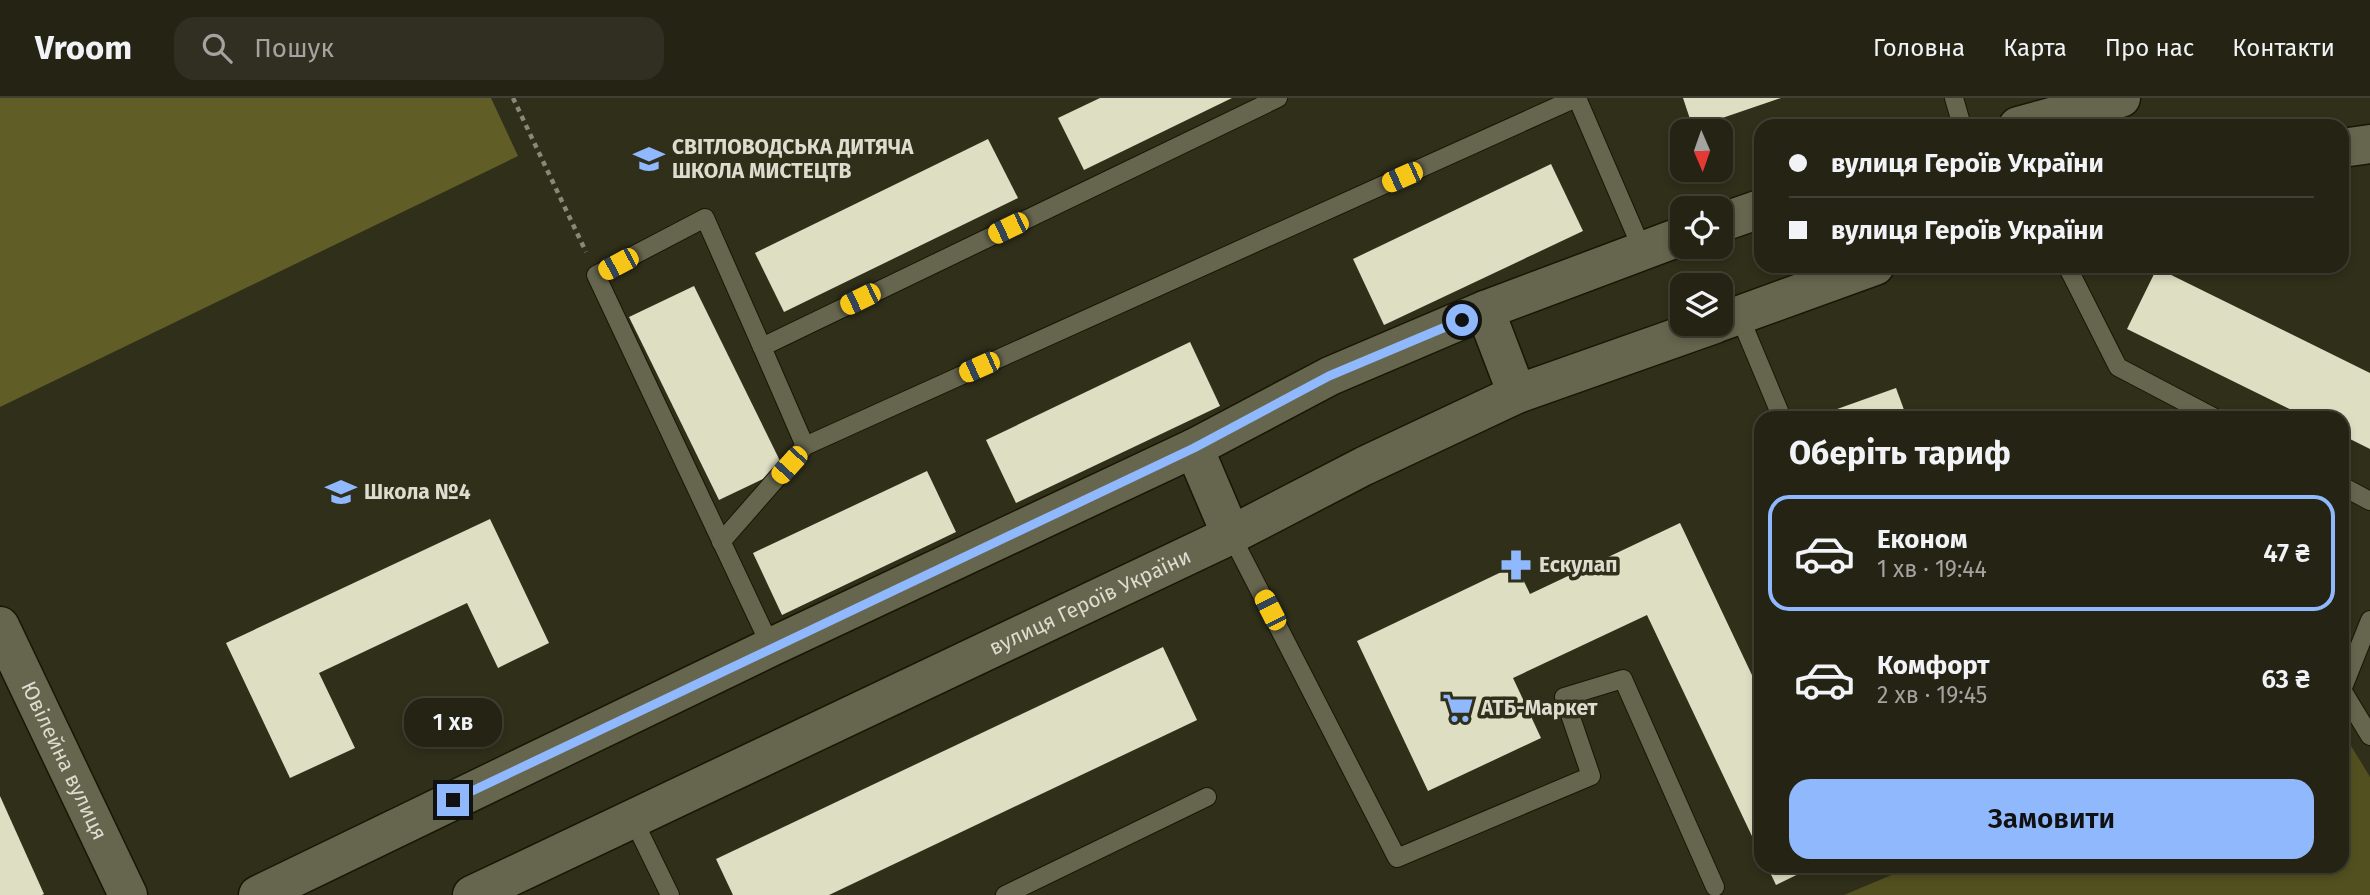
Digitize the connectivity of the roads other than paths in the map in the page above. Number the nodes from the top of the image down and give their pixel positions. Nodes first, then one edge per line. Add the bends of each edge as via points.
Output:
1 (1278, 98) edge
2 (1577, 98) edge
3 (1954, 98) edge
4 (2121, 98) edge
5 (1960, 119) edge
6 (2044, 119) edge
7 (2370, 144) edge
8 (2349, 147) edge
9 (1754, 211) edge
10 (1733, 218) edge
11 (1670, 240) edge
12 (1642, 249) junction
13 (1856, 273) edge
14 (2071, 273) edge
15 (1485, 310) junction
16 (1733, 317) edge
17 (1733, 334) edge
18 (1680, 336) edge
19 (762, 347) junction
20 (1517, 394) junction
21 (1778, 411) edge
22 (2202, 411) edge
23 (805, 446) junction
24 (1194, 448) junction
25 (2349, 490) edge
26 (2370, 501) edge
27 (1231, 535) junction
28 (721, 542) junction
29 (2370, 620) edge
30 (0, 626) edge
31 (2365, 645) edge
32 (771, 647) junction
33 (2349, 676) edge
34 (2349, 702) edge
35 (2370, 736) edge
36 (1207, 797) dead end
37 (632, 817) junction
38 (1715, 887) dead end
39 (128, 895) edge
40 (258, 895) edge
41 (472, 895) edge
42 (670, 895) edge
43 (1005, 895) edge

1 - 19 lane
2 - 12 lane
2 - 23 lane
3 - 5 lane
4 - 6 main road
7 - 8 main road
9 - 10 main road
11 - 12 main road
12 - 15 main road
13 - 16 main road, вулиця Героїв України
14 - 22 lane via 2118,367
15 - 20 main road
15 - 24 main road via 1329,376
17 - 21 lane
18 - 20 main road, вулиця Героїв України
19 - 23 lane
19 - 28 lane via 705,218 596,275
20 - 27 main road, вулиця Героїв України
23 - 28 lane
24 - 27 main road
24 - 32 main road
25 - 26 lane
27 - 37 main road, вулиця Героїв України
27 - 38 lane via 1397,859 1591,776 1563,697 1623,679
28 - 32 lane
29 - 31 lane
30 - 39 main road, Ювілейна вулиця
31 - 33 lane
32 - 40 main road
34 - 35 lane
36 - 43 lane
37 - 41 main road, вулиця Героїв України
37 - 42 lane

